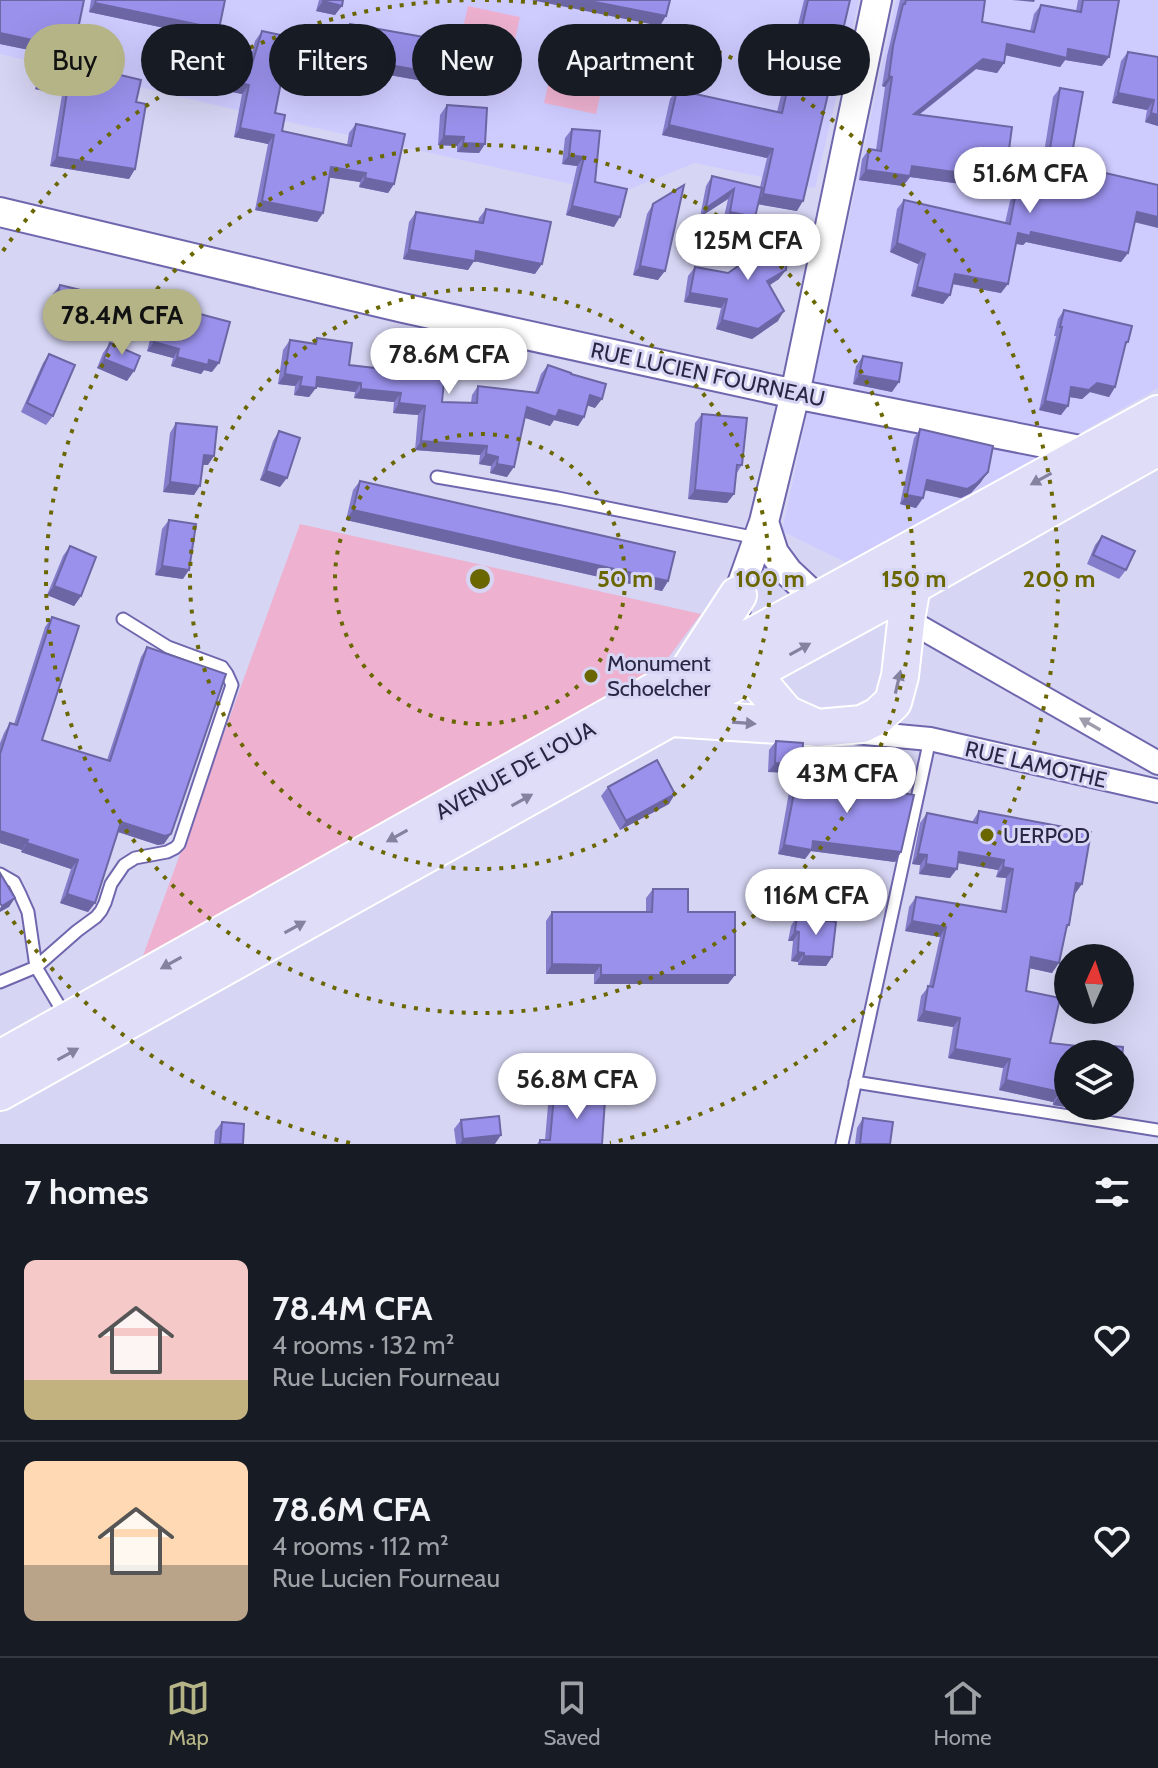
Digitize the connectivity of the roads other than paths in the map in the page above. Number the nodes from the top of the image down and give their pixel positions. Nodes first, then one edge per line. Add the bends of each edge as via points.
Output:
1 (877, 0) edge
2 (0, 212) edge
3 (795, 394) junction
4 (1158, 414) edge
5 (1090, 452) junction
6 (1150, 459) edge
7 (437, 477) dead end
8 (761, 530) junction
9 (738, 595) junction
10 (819, 601) junction
11 (909, 603) junction
12 (867, 611) junction
13 (123, 619) dead end
14 (743, 661) junction
15 (688, 672) junction
16 (670, 718) junction
17 (817, 728) junction
18 (930, 739) junction
19 (1158, 763) edge
20 (1158, 791) edge
21 (0, 874) edge
22 (36, 967) junction
23 (0, 982) edge
24 (69, 1021) junction
25 (0, 1059) edge
26 (855, 1082) junction
27 (0, 1092) edge
28 (1158, 1130) edge
29 (842, 1144) edge

1 - 3 street
2 - 3 street, RUE LUCIEN FOURNEAU
3 - 5 street, RUE LUCIEN FOURNEAU
3 - 8 street
4 - 5 main road, AVENUE DE L'OUA
5 -> 10 main road, AVENUE DE L'OUA
6 - 11 main road, AVENUE DE L'OUA
7 - 8 lane
8 - 9 street
8 - 10 street via 794,578
9 - 14 street
9 - 15 main road
10 - 12 street
10 - 14 main road, AVENUE DE L'OUA
11 - 12 main road, AVENUE DE L'OUA
17 -> 11 main road via 862,724 893,702
19 -> 11 street, RUE LAMOTHE
14 -> 12 main road, AVENUE DE L'OUA
13 - 22 lane via 168,647 222,667 232,685 179,844 124,865 101,911
14 - 15 main road, AVENUE DE L'OUA
14 - 16 main road, AVENUE DE L'OUA
14 - 17 main road via 786,714
15 -> 24 main road, AVENUE DE L'OUA
16 -> 17 main road
27 -> 16 main road, AVENUE DE L'OUA
17 - 18 street, RUE LAMOTHE
18 - 20 street, RUE LAMOTHE
18 - 26 lane
21 - 22 lane via 14,882 28,912
22 - 23 lane
22 - 24 lane
24 - 25 main road, AVENUE DE L'OUA
26 - 28 lane
26 - 29 lane

